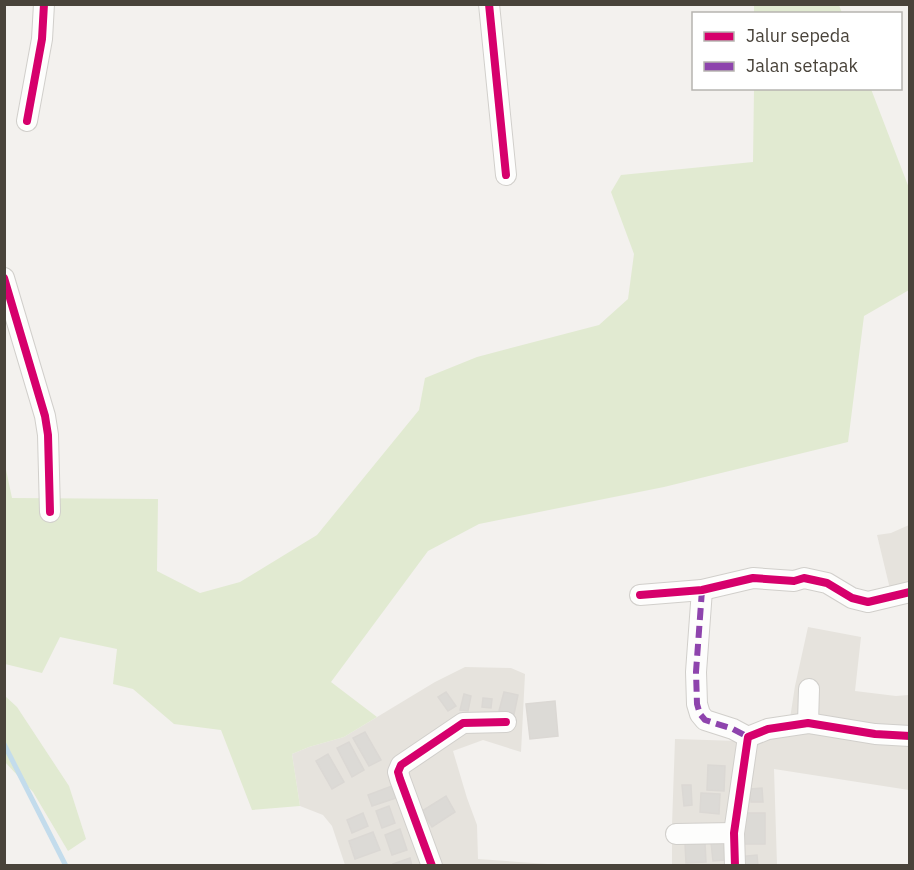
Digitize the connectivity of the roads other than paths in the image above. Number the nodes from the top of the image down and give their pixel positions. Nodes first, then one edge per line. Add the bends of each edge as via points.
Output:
1 (44, 4) edge
2 (489, 4) edge
3 (27, 121) dead end
4 (506, 175) dead end
5 (4, 278) edge
6 (51, 512) dead end
7 (702, 590) junction
8 (909, 592) edge
9 (640, 595) dead end
10 (809, 689) dead end
11 (506, 722) dead end
12 (808, 723) junction
13 (909, 736) edge
14 (748, 737) junction
15 (735, 833) junction
16 (676, 834) dead end
17 (432, 866) edge
18 (735, 866) edge

1 - 3 street via 42,39
2 - 4 street
5 - 6 street via 45,416
7 - 8 street via 753,578 804,578 827,583 852,598 868,602
7 - 9 street
7 - 14 street via 696,672 700,714 705,720
10 - 12 street
11 - 17 street via 463,723 401,765 400,779
12 - 13 street
12 - 14 street via 768,729
14 - 15 street
15 - 16 street
15 - 18 street

